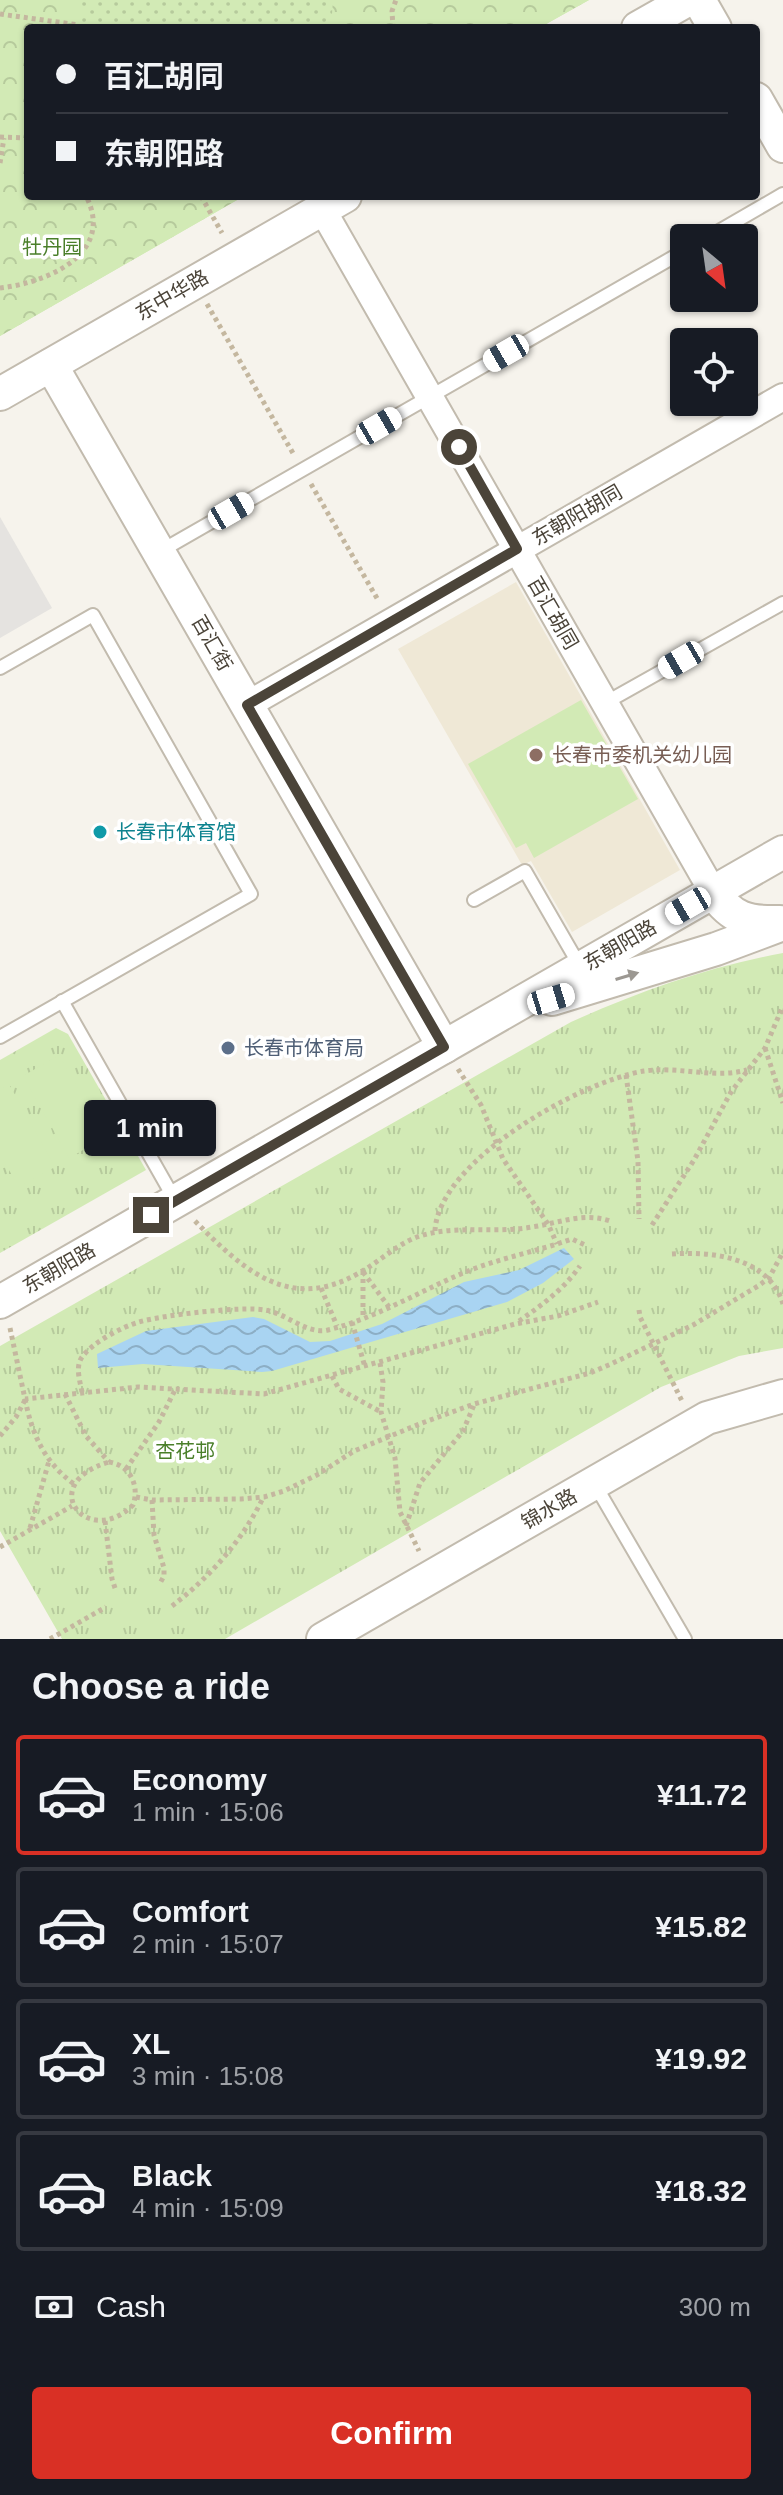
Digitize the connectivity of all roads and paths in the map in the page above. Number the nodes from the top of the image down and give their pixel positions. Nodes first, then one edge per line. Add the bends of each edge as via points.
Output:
1 (396, 0) edge
2 (687, 0) edge
3 (699, 0) edge
4 (0, 14) edge
5 (72, 24) edge
6 (393, 24) edge
7 (645, 24) edge
8 (713, 24) edge
9 (760, 106) edge
10 (2, 138) edge
11 (24, 138) edge
12 (783, 146) edge
13 (0, 163) edge
14 (783, 194) edge
15 (87, 200) edge
16 (203, 200) edge
17 (334, 202) edge
18 (731, 224) edge
19 (237, 258) junction
20 (670, 259) edge
21 (0, 288) edge
22 (51, 365) junction
23 (0, 394) edge
24 (430, 397) junction
25 (783, 397) edge
26 (517, 549) junction
27 (159, 552) junction
28 (783, 603) edge
29 (0, 668) edge
30 (605, 703) junction
31 (247, 705) junction
32 (783, 852) edge
33 (713, 892) junction
34 (474, 900) dead end
35 (783, 923) edge
36 (581, 968) junction
37 (62, 1001) junction
38 (783, 1006) edge
39 (499, 1015) junction
40 (0, 1037) edge
41 (444, 1047) junction
42 (765, 1048) junction
43 (747, 1070) junction
44 (626, 1075) junction
45 (783, 1100) edge
46 (496, 1144) junction
47 (176, 1201) junction
48 (639, 1219) dead end
49 (610, 1221) dead end
50 (548, 1224) junction
51 (652, 1225) dead end
52 (435, 1231) junction
53 (557, 1244) junction
54 (585, 1245) dead end
55 (783, 1252) edge
56 (672, 1254) dead end
57 (580, 1266) dead end
58 (363, 1271) junction
59 (769, 1278) junction
60 (321, 1288) junction
61 (2, 1301) edge
62 (598, 1302) dead end
63 (783, 1304) edge
64 (389, 1307) junction
65 (639, 1310) dead end
66 (363, 1318) junction
67 (352, 1322) junction
68 (515, 1324) junction
69 (337, 1326) junction
70 (654, 1345) junction
71 (380, 1363) junction
72 (365, 1367) junction
73 (332, 1376) junction
74 (176, 1388) junction
75 (82, 1392) junction
76 (65, 1394) junction
77 (25, 1399) junction
78 (771, 1399) edge
79 (474, 1404) junction
80 (381, 1412) junction
81 (783, 1423) edge
82 (694, 1425) junction
83 (0, 1436) edge
84 (390, 1436) junction
85 (49, 1460) junction
86 (109, 1462) junction
87 (126, 1469) junction
88 (594, 1483) junction
89 (74, 1484) junction
90 (136, 1497) junction
91 (264, 1497) junction
92 (152, 1500) junction
93 (72, 1506) junction
94 (105, 1521) junction
95 (406, 1527) junction
96 (30, 1530) junction
97 (0, 1547) edge
98 (433, 1576) junction
99 (159, 1585) dead end
100 (116, 1591) dead end
101 (172, 1606) dead end
102 (106, 1607) dead end
103 (50, 1639) edge
104 (323, 1639) edge
105 (685, 1639) edge

1 - 6 path
2 - 7 street
3 - 8 street
4 - 5 path
9 - 12 street
10 - 11 path
10 - 13 path
14 - 18 lane
15 - 21 path via 94,219 91,241 72,262 49,277
16 - 19 path
17 - 19 street, 东中华路
17 - 24 street, 百汇胡同
19 - 22 street, 东中华路
20 - 24 lane
22 - 23 street, 东中华路
22 - 27 street, 百汇街
24 - 26 street, 百汇胡同
24 - 27 lane
25 - 26 street, 东朝阳胡同
26 - 30 street, 百汇胡同
26 - 31 street, 东朝阳胡同
27 - 31 street, 百汇街
28 - 30 lane
29 - 37 lane via 93,615 251,894
30 - 33 street, 百汇胡同
31 - 41 street, 百汇街
32 - 33 street, 东朝阳路
33 - 35 street via 739,917
33 - 36 street, 东朝阳路
34 - 36 lane via 525,871
39 -> 35 street via 716,949
36 - 39 street, 东朝阳路
37 - 40 lane
37 - 47 lane
38 - 42 path
39 - 41 street, 东朝阳路
41 - 46 path via 481,1105
41 - 47 street, 东朝阳路
42 - 43 path
42 - 45 path
43 - 44 path via 719,1074 671,1069
43 - 51 path
44 - 46 path via 525,1122
44 - 48 path via 638,1161
46 - 50 path
46 - 52 path via 461,1175 438,1211
47 - 60 path via 243,1267 281,1286
47 - 61 street, 东朝阳路
49 - 50 path via 588,1216
50 - 52 path
50 - 53 path
52 - 58 path via 413,1238
53 - 54 path via 572,1239
53 - 64 path via 469,1271
55 - 59 path
56 - 59 path via 701,1253 738,1261
57 - 68 path via 550,1299
58 - 60 path
58 - 64 path
58 - 66 path
59 - 63 path
59 - 70 path
60 - 69 path
61 - 77 path
62 - 68 path
64 - 66 path
65 - 70 path
66 - 67 path
67 - 69 path
67 - 72 path
68 - 71 path
69 - 75 path via 314,1330 255,1308 140,1321 83,1356
70 - 79 path via 590,1373
70 - 82 path
71 - 72 path
71 - 80 path
72 - 73 path
73 - 74 path via 264,1394
73 - 80 path via 339,1389
74 - 75 path
74 - 87 path
75 - 76 path
76 - 77 path
76 - 86 path via 86,1436
77 - 83 path
77 - 85 path via 31,1428
78 - 81 street
78 - 82 street, 锦水路
79 - 84 path
79 - 95 path via 463,1431 420,1483
80 - 84 path
82 - 88 street, 锦水路
84 - 91 path via 299,1485
84 - 95 path
85 - 89 path
85 - 96 path
86 - 87 path
86 - 89 path
87 - 90 path
88 - 98 street, 锦水路
88 - 105 lane
89 - 93 path
90 - 92 path
90 - 94 path via 128,1510
91 - 92 path
91 - 101 path via 238,1542
92 - 99 path via 154,1535 164,1568
93 - 94 path via 81,1516
93 - 96 path
94 - 100 path
95 - 98 path
96 - 97 path
98 - 104 street, 锦水路
102 - 103 path

